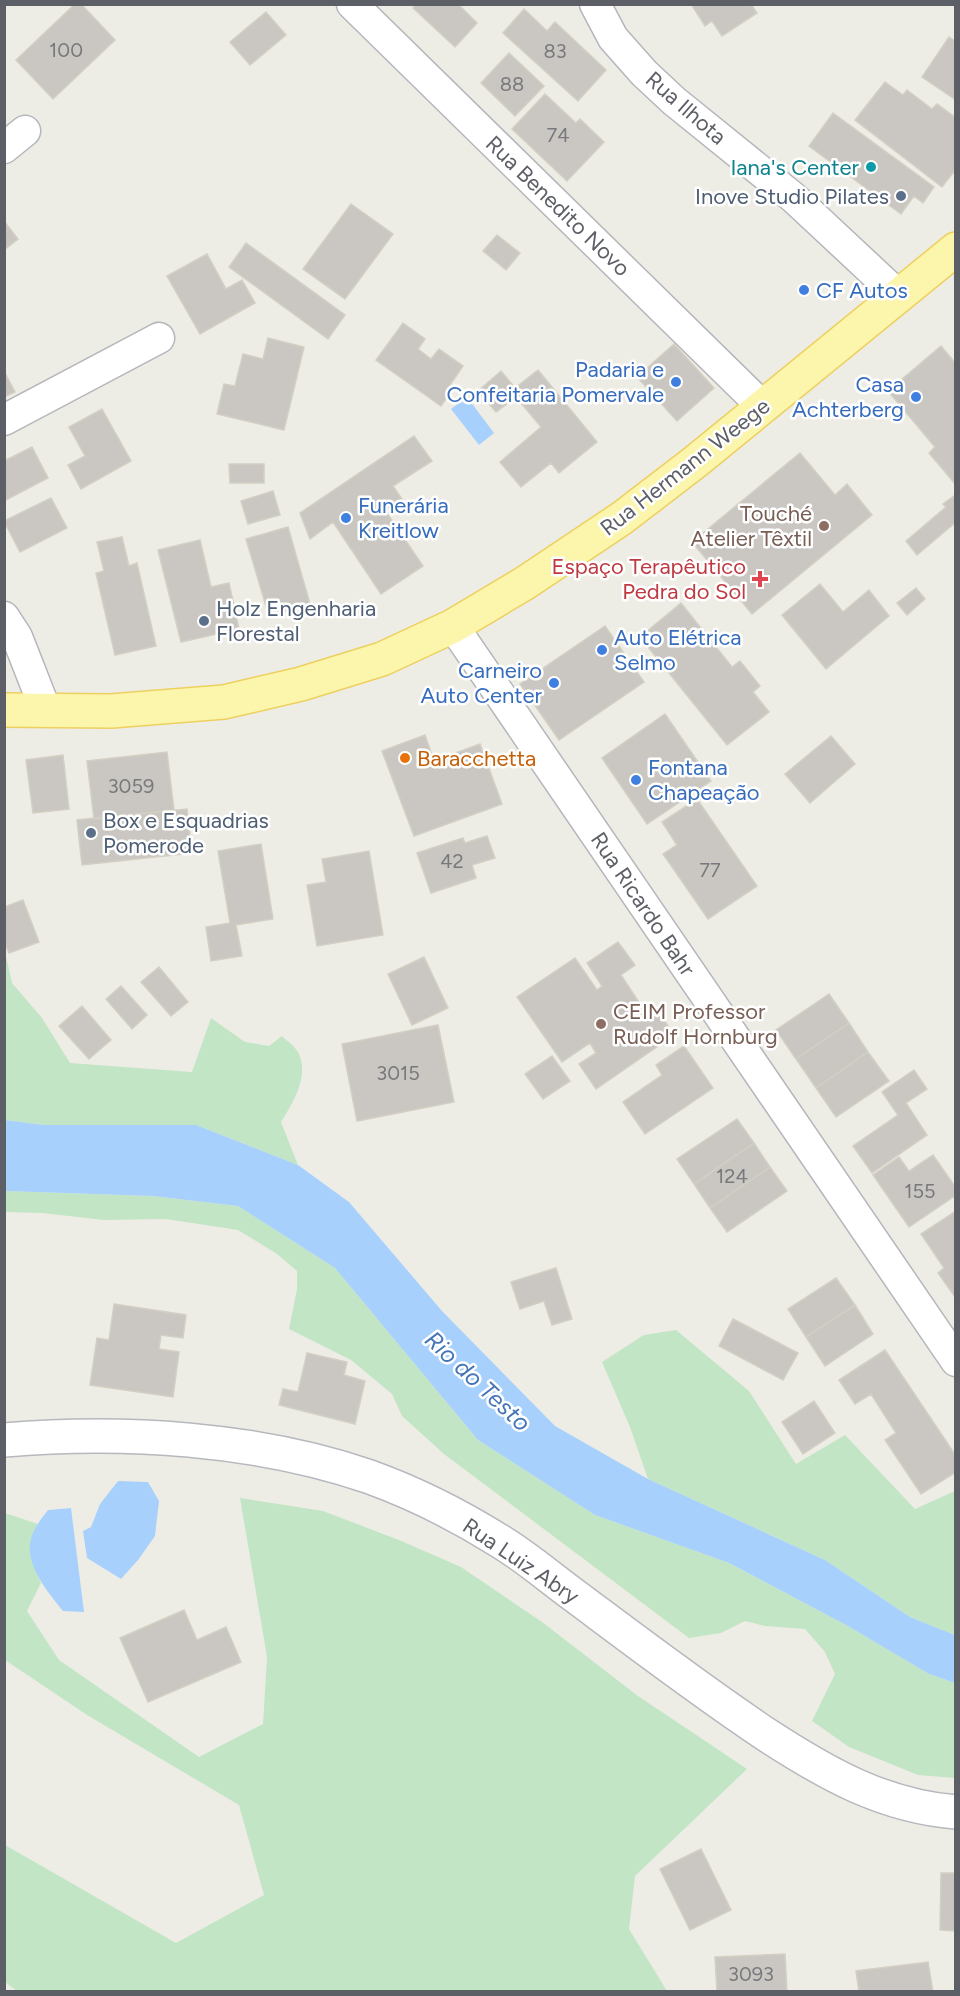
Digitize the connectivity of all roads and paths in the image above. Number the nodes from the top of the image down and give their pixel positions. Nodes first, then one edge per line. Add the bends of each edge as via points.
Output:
1 (352, 4) edge
2 (595, 4) edge
3 (956, 249) edge
4 (898, 296) junction
5 (159, 338) dead end
6 (763, 407) junction
7 (4, 420) edge
8 (4, 617) edge
9 (453, 626) junction
10 (4, 710) edge
11 (46, 711) junction
12 (956, 1361) edge
13 (4, 1440) edge
14 (956, 1812) edge

1 - 6 street, Rua Benedito Novo
2 - 4 street, Rua Ilhota via 613,38 644,73 794,198
3 - 4 main road, Rua Hermann Weege
4 - 6 main road, Rua Hermann Weege
5 - 7 street
6 - 9 main road, Rua Hermann Weege via 577,550
8 - 11 street
9 - 11 main road, Rua Hermann Weege via 382,658 301,684 224,702 111,711
9 - 12 street, Rua Ricardo Bahr
10 - 11 main road, Rua Hermann Weege
13 - 14 street, Rua Luiz Abry via 54,1436 169,1439 293,1455 370,1477 499,1540 719,1703 795,1753 886,1799

